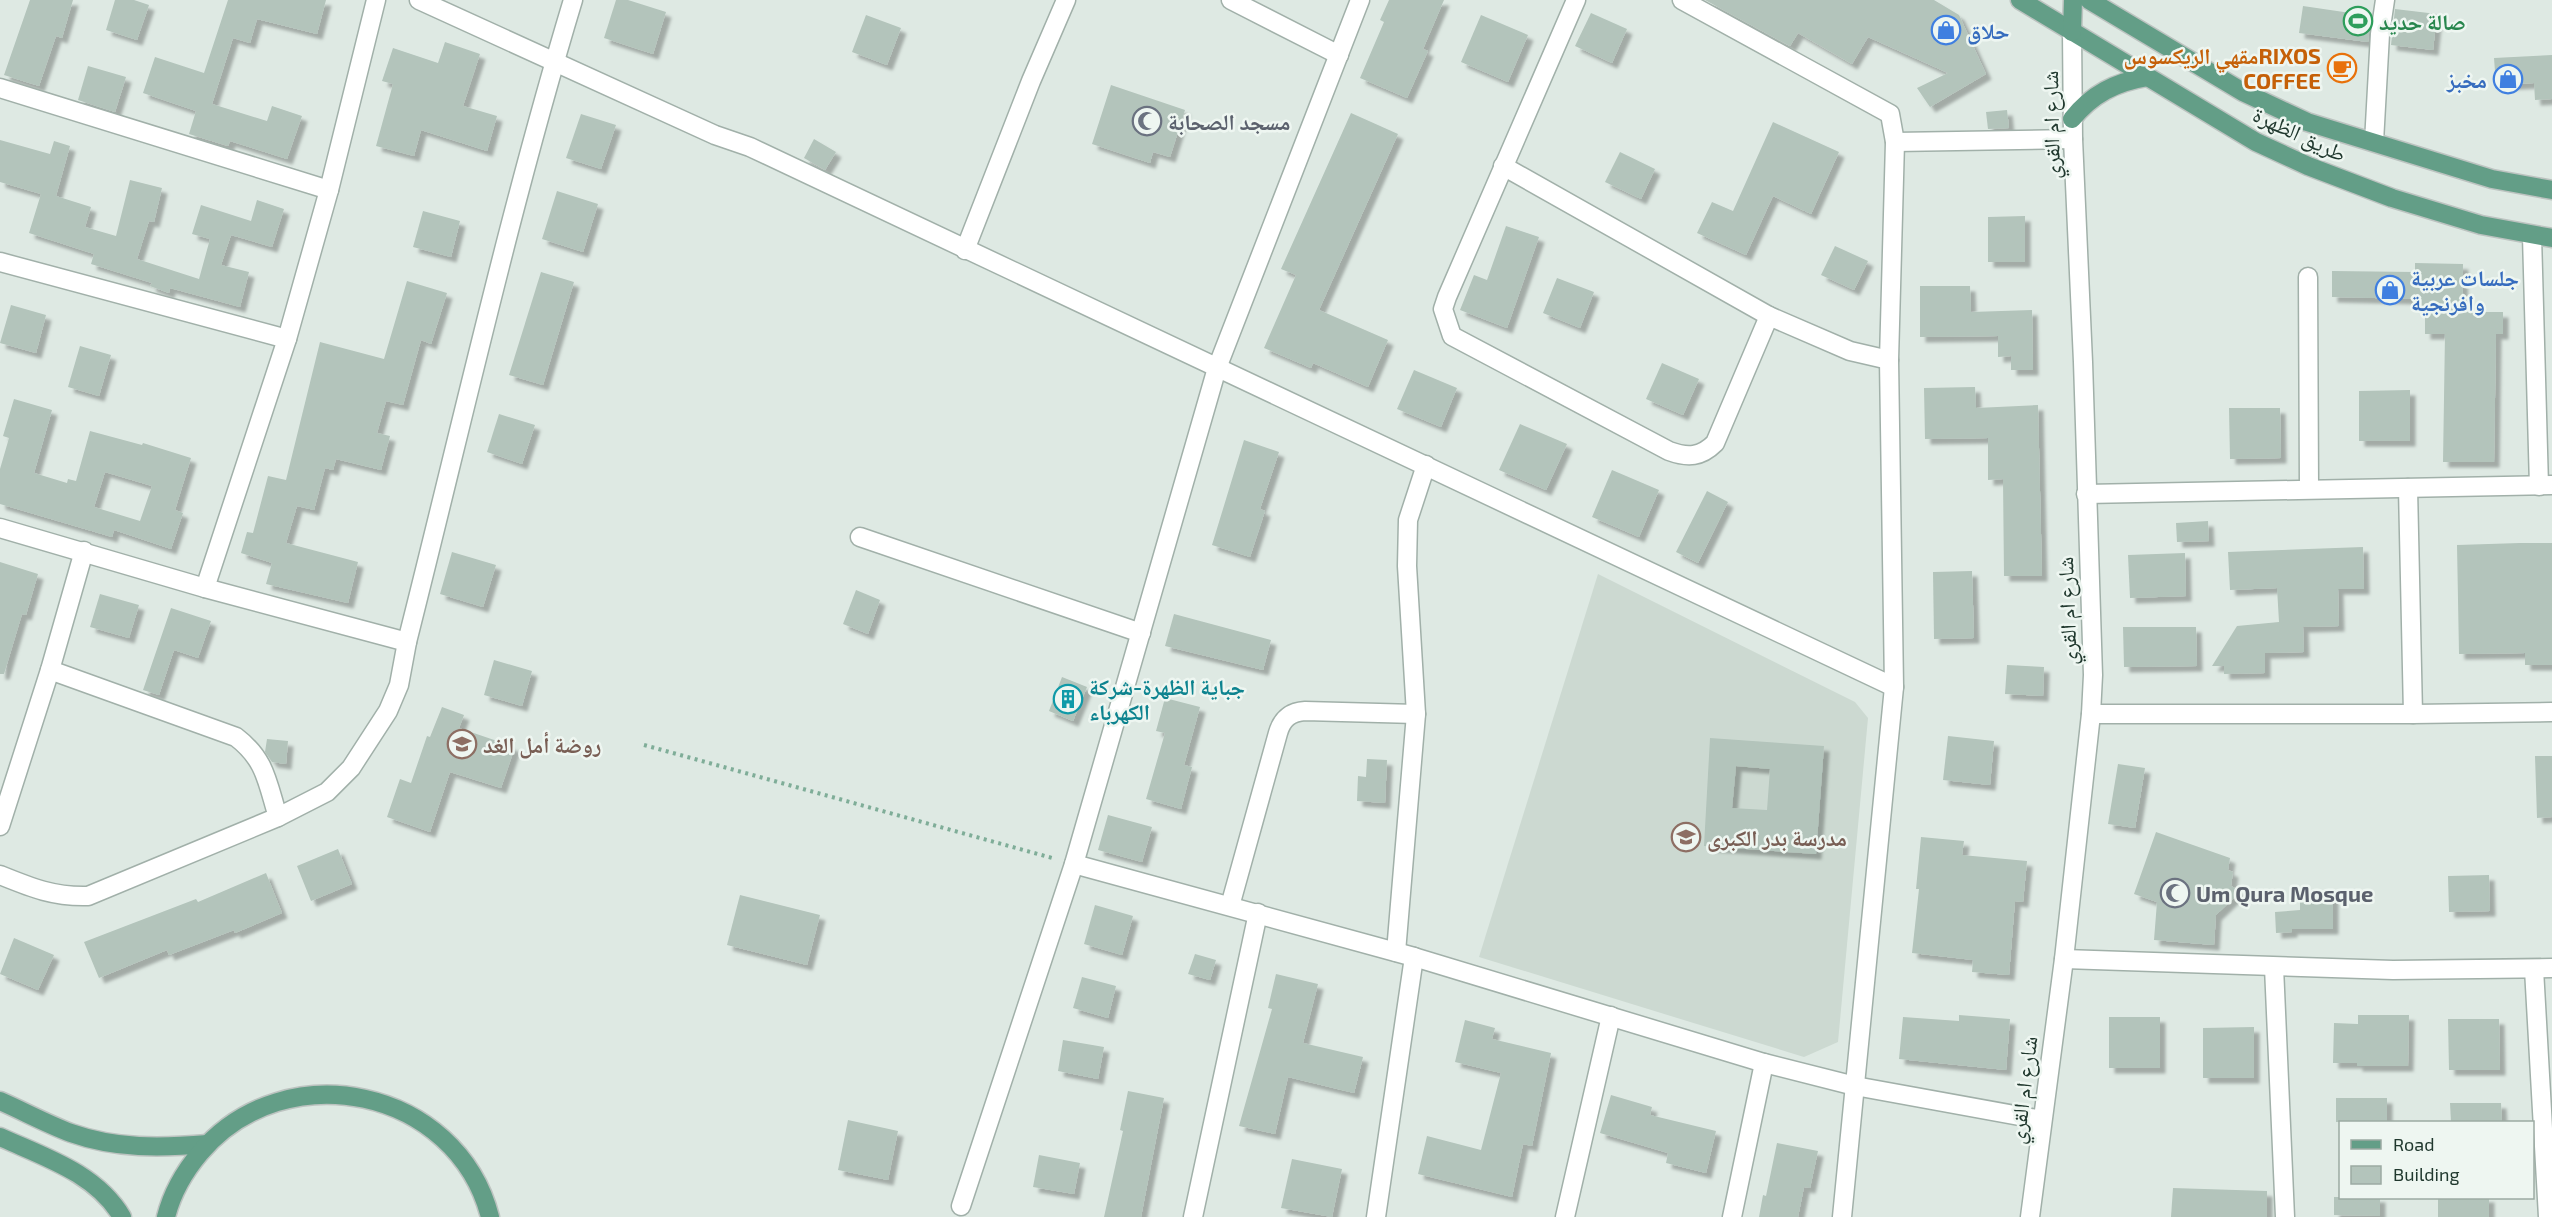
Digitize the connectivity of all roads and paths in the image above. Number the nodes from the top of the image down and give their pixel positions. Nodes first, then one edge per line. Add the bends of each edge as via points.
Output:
1 (376, 0) edge
2 (419, 0) edge
3 (573, 0) edge
4 (1066, 0) edge
5 (1231, 0) edge
6 (1360, 0) edge
7 (1576, 0) edge
8 (1682, 0) edge
9 (2020, 0) edge
10 (2073, 0) edge
11 (2089, 0) edge
12 (2385, 0) edge
13 (2072, 32) junction
14 (1339, 55) junction
15 (554, 62) junction
16 (2147, 77) junction
17 (0, 88) edge
18 (2072, 119) junction
19 (2073, 139) junction
20 (1895, 142) junction
21 (2374, 142) junction
22 (1503, 166) junction
23 (329, 190) junction
24 (2552, 190) edge
25 (2532, 236) junction
26 (2552, 238) edge
27 (966, 250) junction
28 (0, 262) edge
29 (2308, 277) dead end
30 (1769, 316) junction
31 (287, 339) junction
32 (1889, 360) junction
33 (1217, 368) junction
34 (1426, 465) junction
35 (2545, 486) edge
36 (2309, 488) junction
37 (2408, 488) junction
38 (2086, 494) junction
39 (0, 528) edge
40 (860, 537) dead end
41 (84, 551) junction
42 (205, 588) junction
43 (1141, 633) junction
44 (407, 642) junction
45 (50, 670) junction
46 (1894, 687) junction
47 (2552, 712) edge
48 (1416, 714) junction
49 (2091, 714) junction
50 (2413, 714) junction
51 (644, 745) dead end
52 (278, 817) junction
53 (0, 826) edge
54 (1074, 864) junction
55 (0, 875) edge
56 (1230, 906) junction
57 (1258, 913) junction
58 (1396, 952) junction
59 (1414, 957) junction
60 (2064, 959) junction
61 (2274, 967) junction
62 (2543, 968) edge
63 (1611, 1016) junction
64 (1764, 1063) junction
65 (1855, 1086) junction
66 (0, 1101) edge
67 (2042, 1120) junction
68 (0, 1137) edge
69 (208, 1144) junction
70 (961, 1206) dead end
71 (122, 1217) edge
72 (166, 1217) edge
73 (490, 1217) edge
74 (1193, 1217) edge
75 (1376, 1217) edge
76 (1565, 1217) edge
77 (1732, 1217) edge
78 (1842, 1217) edge
79 (2030, 1217) edge
80 (2285, 1217) edge
81 (2548, 1217) edge

1 - 23 street
2 - 15 street
3 - 15 street
4 - 27 street via 1030,81
5 - 14 street
6 - 14 street
7 - 22 street
8 - 20 street via 1890,114
9 - 13 main road, طريق الظهرة
10 - 13 main road, شارع ام القري
11 - 21 main road, طريق الظهرة via 2243,92 2307,122
12 - 21 street
13 - 16 main road, طريق الظهرة
13 - 18 street, شارع ام القري
14 - 33 street
15 - 27 street via 750,147
15 - 44 street
16 - 18 main road via 2105,89
16 - 25 main road, طريق الظهرة via 2256,142 2308,166 2392,198
17 - 23 street
18 - 19 street, شارع ام القري
19 - 20 street
19 - 38 street, شارع ام القري
20 - 32 street
21 - 24 main road, طريق الظهرة via 2492,179
22 - 30 street
22 - 30 street via 1443,309 1452,336 1463,343 1669,451 1690,456 1705,452 1715,443
23 - 31 street
25 - 26 main road, طريق الظهرة
25 - 35 street
27 - 33 street
28 - 31 street
29 - 36 street
30 - 32 street via 1850,351
31 - 42 street
32 - 46 street
33 - 34 street
33 - 43 street
34 - 46 street
34 - 48 street via 1407,532
35 - 37 street
36 - 37 street
36 - 38 street
37 - 50 street
38 - 49 street, شارع ام القري
39 - 41 street
40 - 43 street
41 - 42 street
41 - 45 street
42 - 44 street
43 - 54 street
44 - 52 street via 399,686 388,711 351,768 327,792
45 - 52 street via 236,737 253,750
45 - 53 street
46 - 65 street
47 - 50 street
48 - 56 street via 1305,711 1285,719
48 - 58 street
49 - 50 street
49 - 60 street, شارع ام القري
51 - 54 path
52 - 55 street via 88,896 36,890
54 - 56 street
54 - 70 street
56 - 57 street
57 - 58 street
57 - 74 street
58 - 59 street
59 - 63 street
59 - 75 street
60 - 61 street
60 - 67 street, شارع ام القري
61 - 62 street
61 - 80 street
62 - 81 street
63 - 64 street
63 - 76 street
64 - 65 street
64 - 77 street
65 - 67 street
65 - 78 street
66 - 69 main road via 71,1133 102,1141 166,1148
67 - 79 street, شارع ام القري
68 - 71 main road via 87,1179
69 - 72 main road via 178,1185
69 - 73 main road via 229,1126 278,1101 338,1094 371,1099 412,1116 455,1150 473,1176

